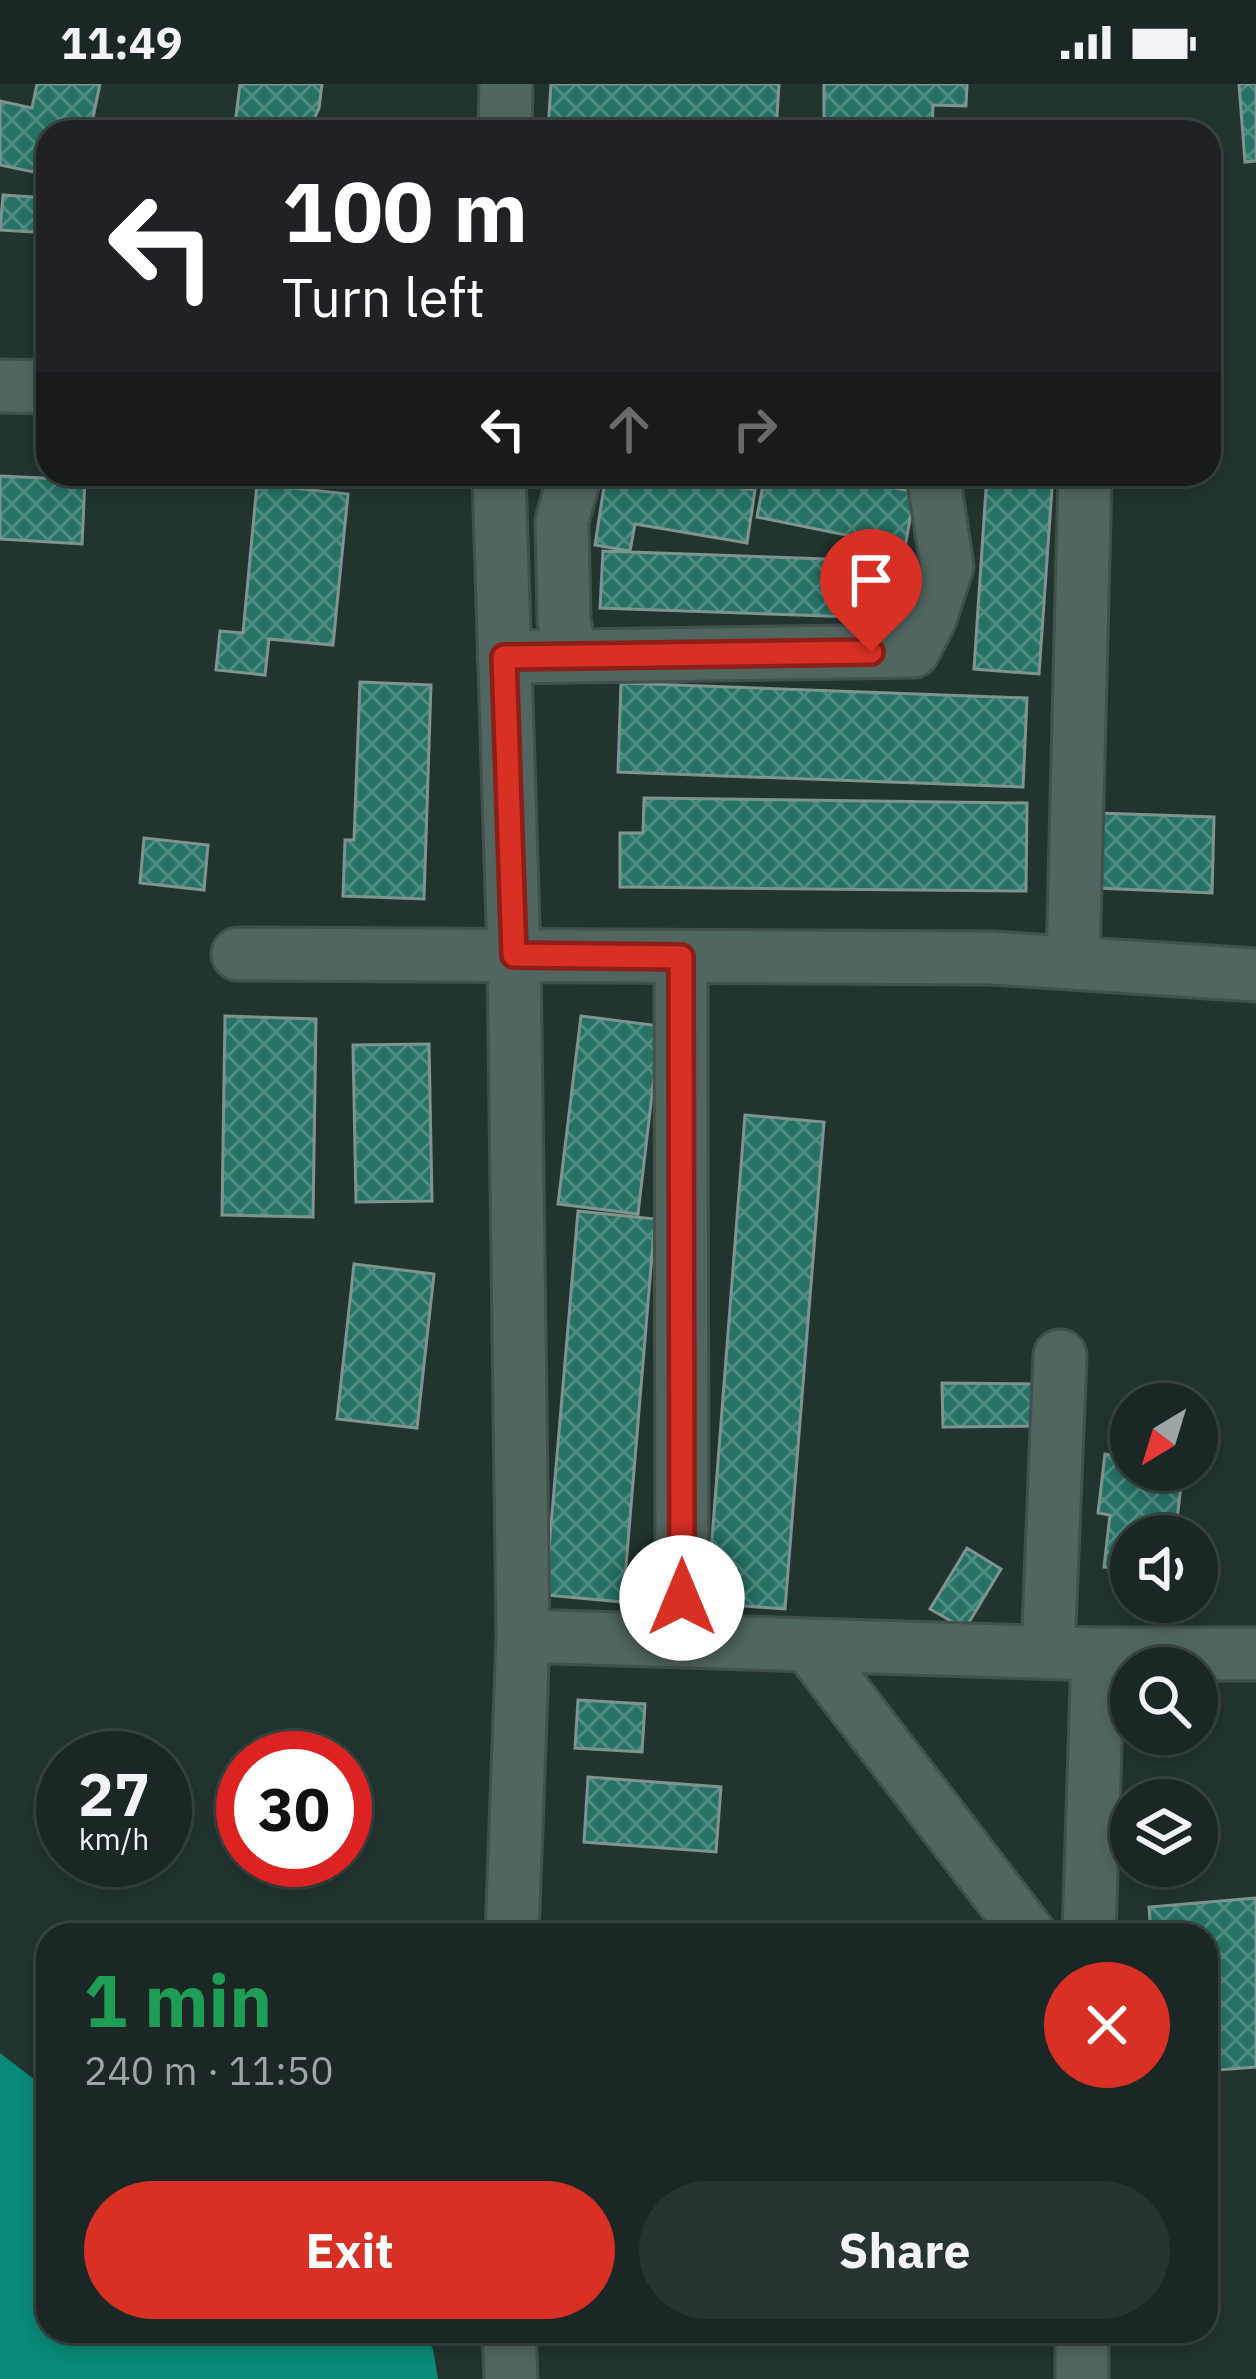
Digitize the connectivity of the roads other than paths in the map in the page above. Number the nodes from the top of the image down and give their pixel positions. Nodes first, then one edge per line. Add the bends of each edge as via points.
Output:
1 (506, 84) edge
2 (505, 120) edge
3 (0, 386) edge
4 (36, 387) edge
5 (499, 486) edge
6 (571, 486) edge
7 (936, 486) edge
8 (1085, 486) edge
9 (571, 656) junction
10 (504, 657) junction
11 (238, 953) dead end
12 (514, 955) junction
13 (681, 957) junction
14 (1073, 963) junction
15 (1256, 975) edge
16 (1060, 1356) dead end
17 (682, 1598) dead end
18 (523, 1636) junction
19 (808, 1645) junction
20 (1073, 1653) junction
21 (1256, 1654) edge
22 (512, 1923) edge
23 (1021, 1923) edge
24 (1088, 1923) edge
25 (510, 2343) edge
26 (1082, 2343) edge
27 (511, 2379) edge
28 (1082, 2379) edge

1 - 2 street
3 - 4 street
5 - 10 street
6 - 9 street via 562,521
7 - 9 street via 947,566 914,651
8 - 14 street
9 - 10 street
10 - 12 street
11 - 12 street
12 - 13 street
12 - 18 street
13 - 14 street
13 - 17 street
14 - 15 street
16 - 20 street
18 - 19 street
18 - 22 street
19 - 20 street
19 - 23 street
20 - 21 street
20 - 24 street
25 - 27 street
26 - 28 street

